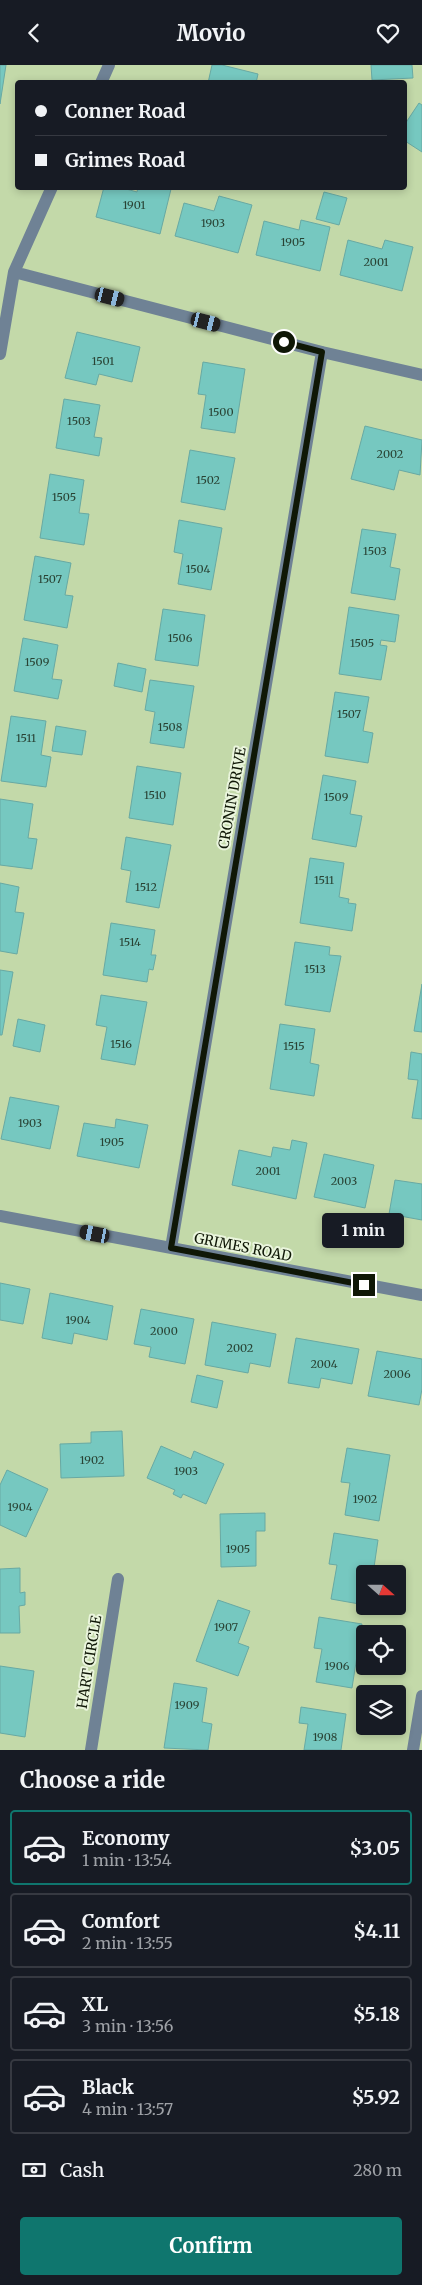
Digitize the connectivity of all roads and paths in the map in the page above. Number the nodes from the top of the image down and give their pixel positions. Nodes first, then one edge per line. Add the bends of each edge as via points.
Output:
1 (109, 65) edge
2 (102, 80) edge
3 (51, 190) edge
4 (14, 272) junction
5 (322, 352) junction
6 (0, 354) edge
7 (422, 375) edge
8 (0, 1215) edge
9 (171, 1248) junction
10 (422, 1295) edge
11 (118, 1579) dead end
12 (422, 1696) edge
13 (91, 1750) edge
14 (413, 1750) edge

1 - 2 street
3 - 4 street
4 - 5 street
4 - 6 street
5 - 7 street
5 - 9 street, CRONIN DRIVE
8 - 9 street, GRIMES ROAD
9 - 10 street, GRIMES ROAD
11 - 13 street, HART CIRCLE
12 - 14 street

